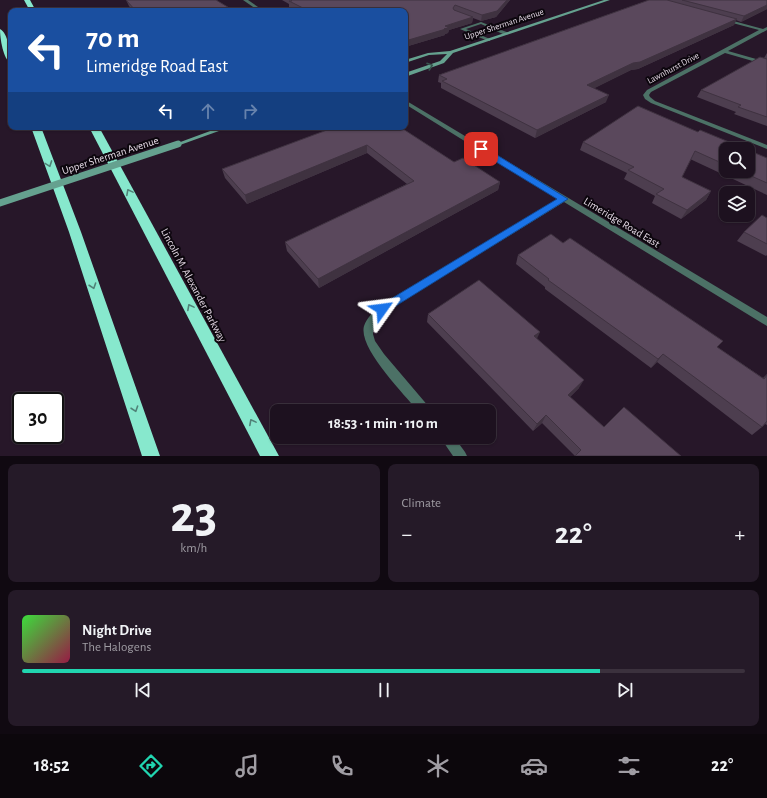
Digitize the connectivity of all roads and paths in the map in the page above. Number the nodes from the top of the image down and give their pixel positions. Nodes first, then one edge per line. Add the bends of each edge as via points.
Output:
1 (245, 0) edge
2 (608, 0) edge
3 (257, 8) edge
4 (719, 18) edge
5 (474, 21) edge
6 (480, 23) junction
7 (765, 29) edge
8 (0, 31) edge
9 (507, 34) junction
10 (488, 40) junction
11 (724, 51) junction
12 (451, 52) junction
13 (8, 53) edge
14 (408, 61) edge
15 (767, 64) edge
16 (408, 74) edge
17 (408, 104) edge
18 (37, 130) edge
19 (96, 130) edge
20 (218, 130) edge
21 (767, 147) edge
22 (564, 199) junction
23 (0, 203) edge
24 (767, 322) edge
25 (419, 404) edge
26 (452, 444) edge
27 (151, 456) edge
28 (270, 456) edge
29 (462, 456) edge

1 - 3 street
2 - 9 main road, Upper Sherman Avenue
4 - 7 street
5 - 6 street
6 - 9 street
6 - 10 street via 462,29
7 - 11 street, Lawnhurst Drive
8 - 13 highway
9 - 10 main road, Upper Sherman Avenue
10 - 12 main road, Upper Sherman Avenue
11 - 15 street
11 - 21 street, Lawnhurst Drive via 649,90 647,98
12 - 14 main road, Upper Sherman Avenue via 428,54
16 -> 12 main road, Upper Sherman Avenue via 442,62
17 - 22 street, Limeridge Road East
18 -> 27 highway via 75,232
28 -> 19 highway, Lincoln M. Alexander Parkway
20 - 23 main road, Upper Sherman Avenue, bridge
22 - 24 street, Limeridge Road East
22 - 25 street via 382,309 372,320 368,335 374,350
26 - 29 street

